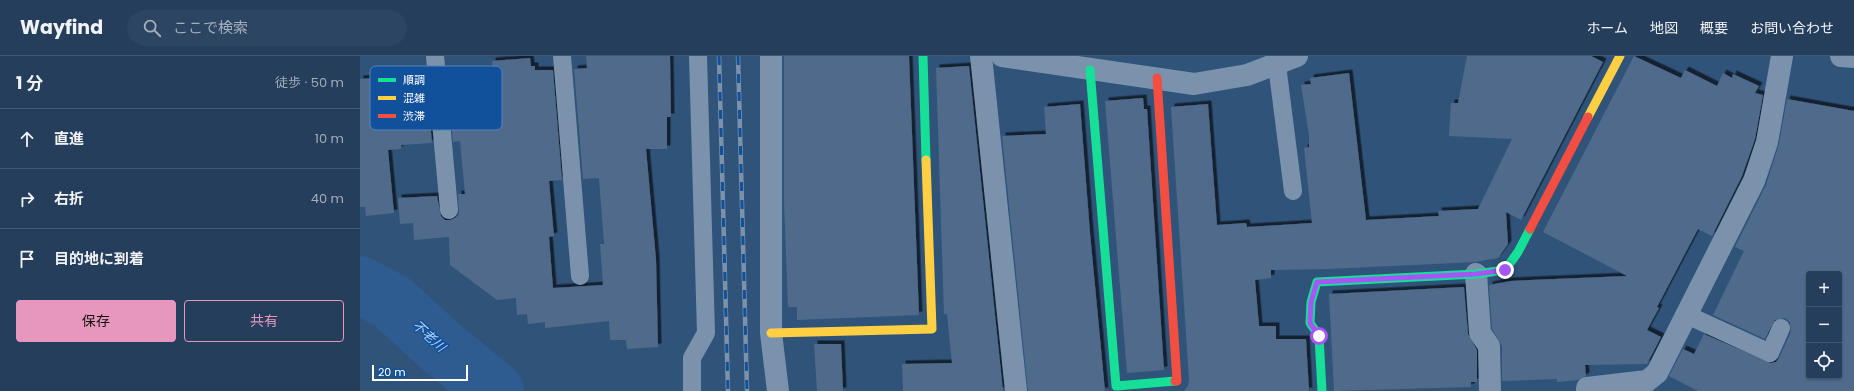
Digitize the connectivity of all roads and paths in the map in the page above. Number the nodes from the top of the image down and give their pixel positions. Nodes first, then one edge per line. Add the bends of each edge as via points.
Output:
1 (435, 56) edge
2 (562, 56) edge
3 (698, 56) edge
4 (771, 56) edge
5 (923, 56) edge
6 (981, 56) edge
7 (1002, 56) edge
8 (1297, 56) edge
9 (1620, 56) edge
10 (1782, 56) edge
11 (1841, 56) edge
12 (1854, 57) edge
13 (1277, 65) junction
14 (436, 66) edge
15 (1090, 70) junction
16 (1157, 78) junction
17 (442, 130) edge
18 (1293, 191) dead end
19 (449, 210) dead end
20 (1476, 274) junction
21 (580, 276) dead end
22 (1687, 315) junction
23 (1781, 328) dead end
24 (771, 333) junction
25 (1587, 388) dead end
26 (692, 391) edge
27 (778, 391) edge
28 (1016, 391) edge
29 (1322, 391) edge
30 (1490, 391) edge

1 - 14 lane
2 - 21 lane
3 - 26 lane via 706,333 692,358
4 - 24 street
5 - 24 street via 932,329
6 - 28 street
7 - 15 street
8 - 13 street
9 - 20 street via 1518,252 1505,270
10 - 22 street via 1767,142 1754,181
11 - 12 street
13 - 16 street via 1247,75 1194,84
13 - 18 lane
15 - 16 street
15 - 16 street via 1116,386 1177,381
17 - 19 lane
20 - 29 street via 1317,282 1311,302 1310,323 1319,336
20 - 30 street via 1480,333 1489,346
22 - 23 lane via 1770,353
22 - 25 street via 1657,373 1647,381
24 - 27 street

